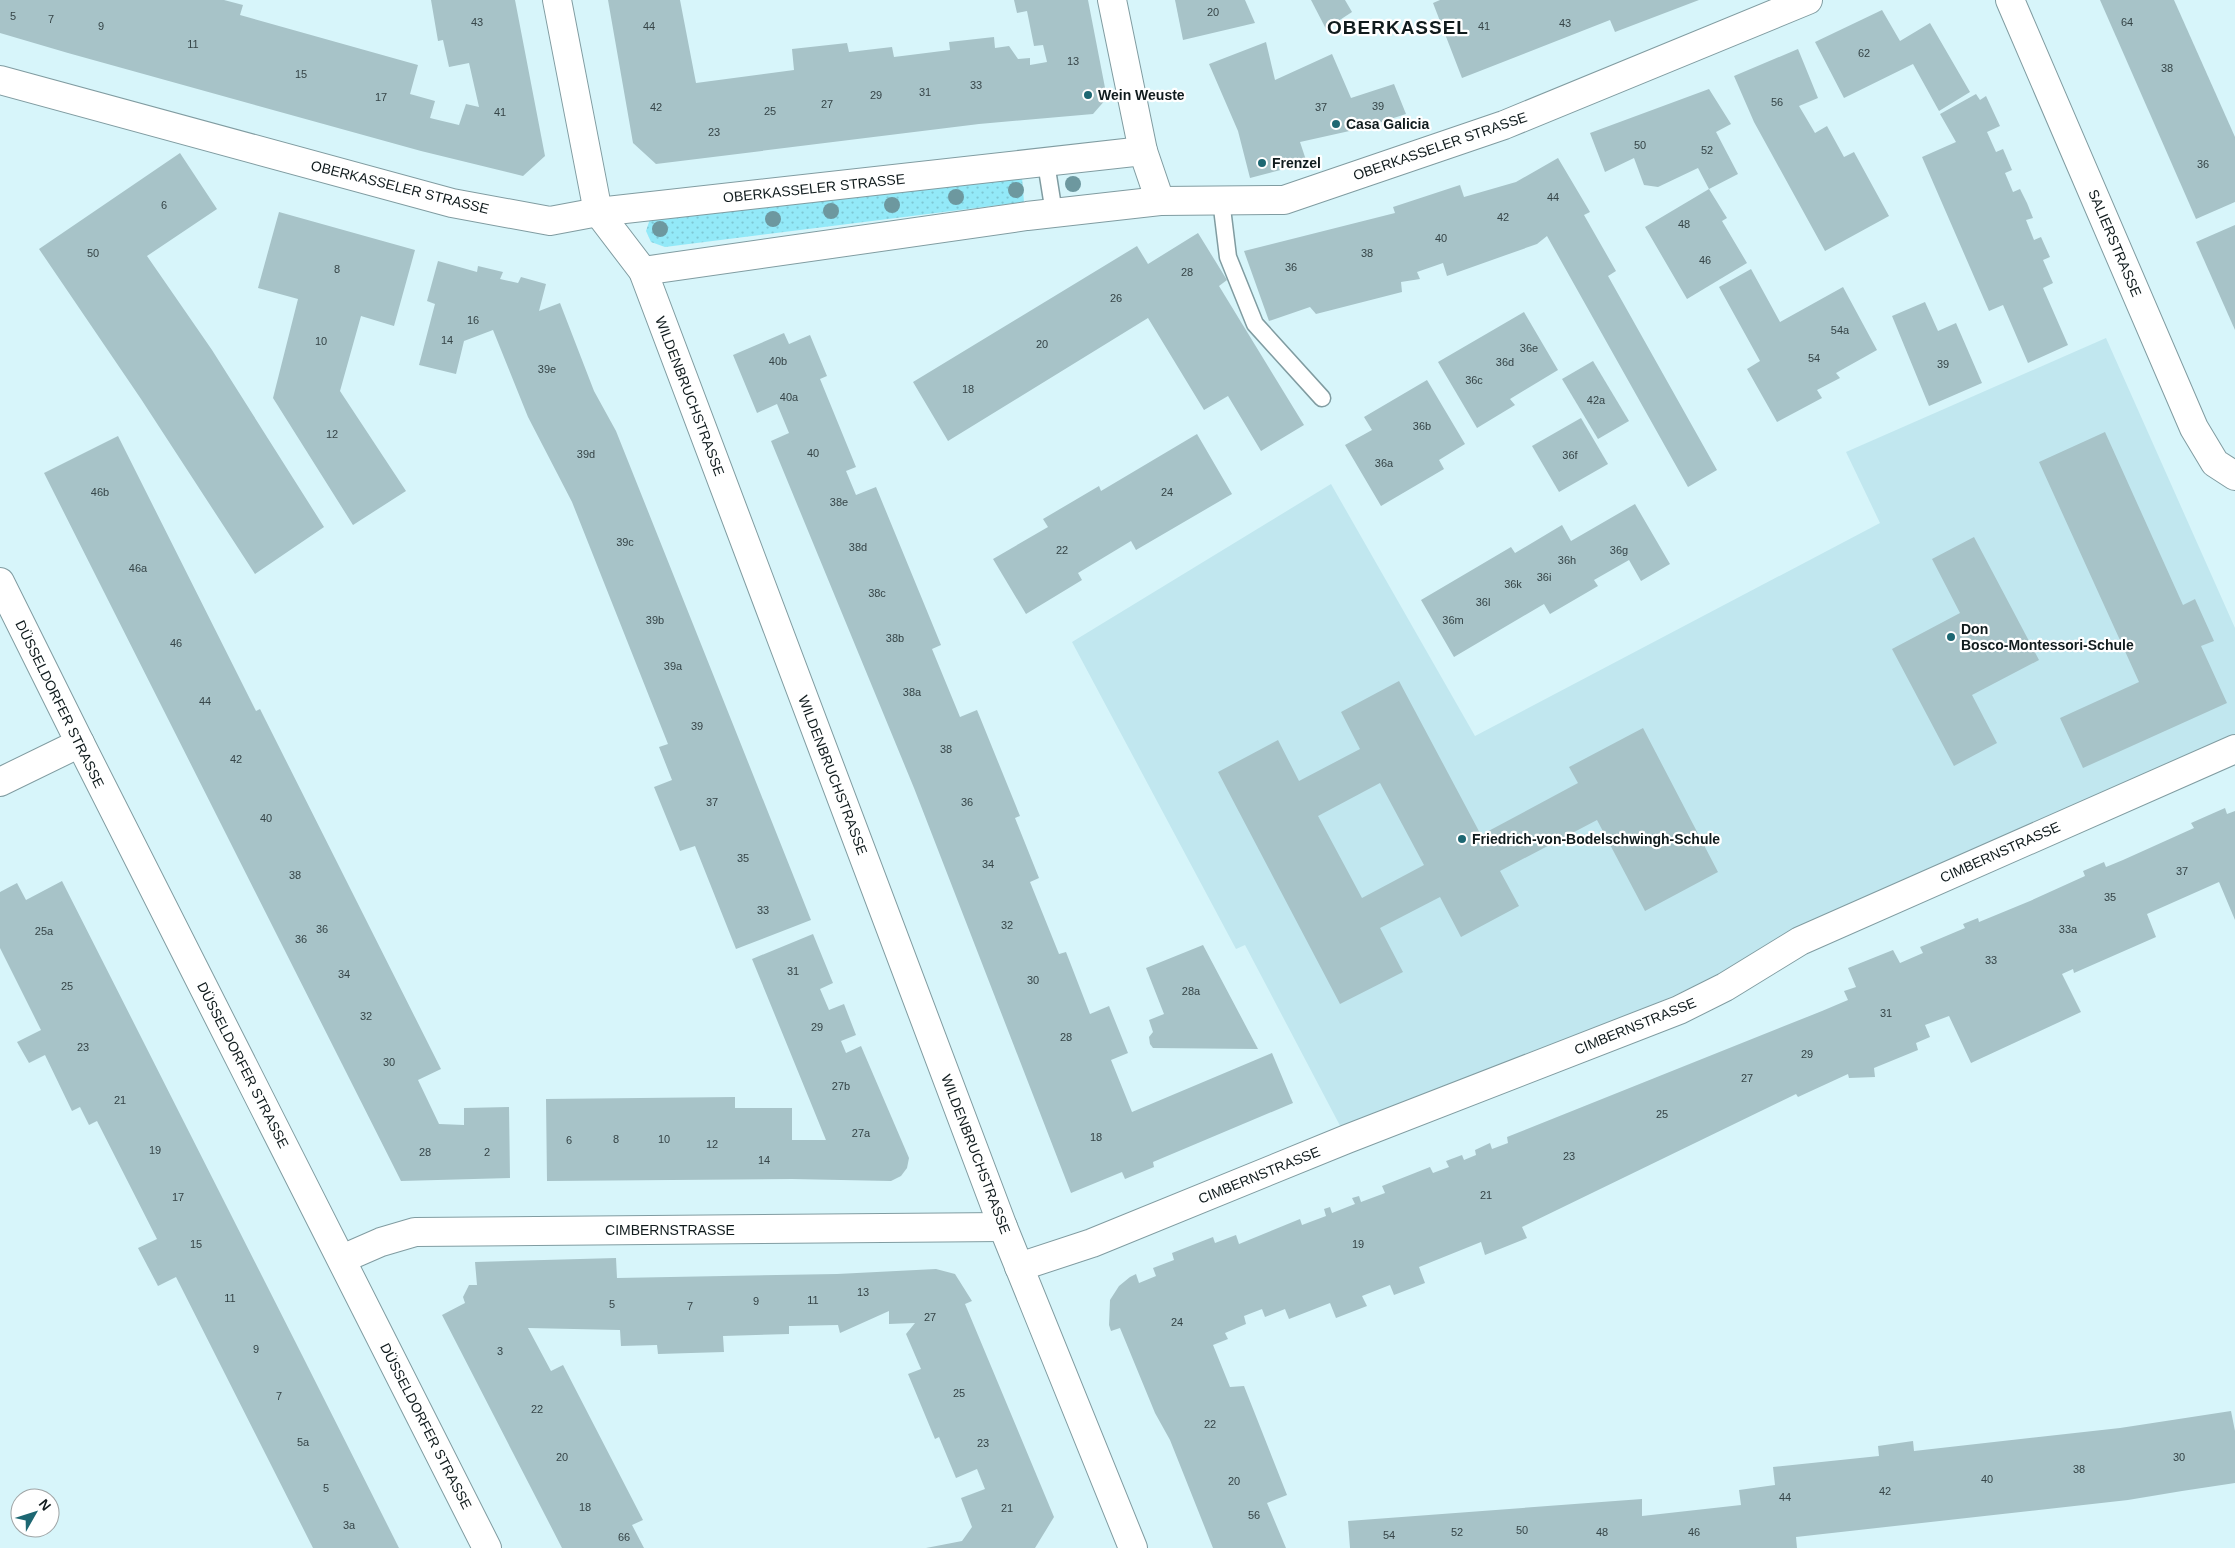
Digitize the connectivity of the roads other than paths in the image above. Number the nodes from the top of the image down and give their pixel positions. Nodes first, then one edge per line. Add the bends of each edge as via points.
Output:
1 (557, 0) edge
2 (1112, 0) edge
3 (1808, 0) edge
4 (2010, 0) edge
5 (0, 80) edge
6 (1143, 151) junction
7 (1046, 163) junction
8 (1221, 200) junction
9 (1160, 201) junction
10 (598, 212) junction
11 (1054, 213) junction
12 (643, 271) junction
13 (1322, 398) dead end
14 (2235, 476) edge
15 (0, 582) edge
16 (80, 743) junction
17 (2235, 749) edge
18 (0, 782) edge
19 (1003, 1227) junction
20 (342, 1260) junction
21 (1020, 1267) junction
22 (487, 1548) edge
23 (1132, 1548) edge

1 - 10 street, WILDENBRUCHSTRASSE
2 - 6 street
3 - 8 street, OBERKASSELER STRASSE via 1504,125 1284,200
4 - 14 street, SALIERSTRASSE via 2194,428 2215,463
5 - 10 street, OBERKASSELER STRASSE via 452,203 550,221
6 - 7 street, OBERKASSELER STRASSE
6 - 9 street
7 - 10 street, OBERKASSELER STRASSE
7 - 11 lane
8 - 9 street, OBERKASSELER STRASSE
8 - 13 lane via 1228,257 1255,324
9 - 11 street, OBERKASSELER STRASSE
10 - 12 street, WILDENBRUCHSTRASSE
11 - 12 street, OBERKASSELER STRASSE
12 - 19 street, WILDENBRUCHSTRASSE
15 - 16 street, DÜSSELDORFER STRASSE
16 - 18 street
16 - 20 street, DÜSSELDORFER STRASSE
17 - 21 street, CIMBERNSTRASSE via 1800,941 1725,987 1679,1010 1092,1243
19 - 20 street, CIMBERNSTRASSE via 415,1232 381,1242
19 - 21 street, WILDENBRUCHSTRASSE
20 - 22 street, DÜSSELDORFER STRASSE
21 - 23 street, WILDENBRUCHSTRASSE

